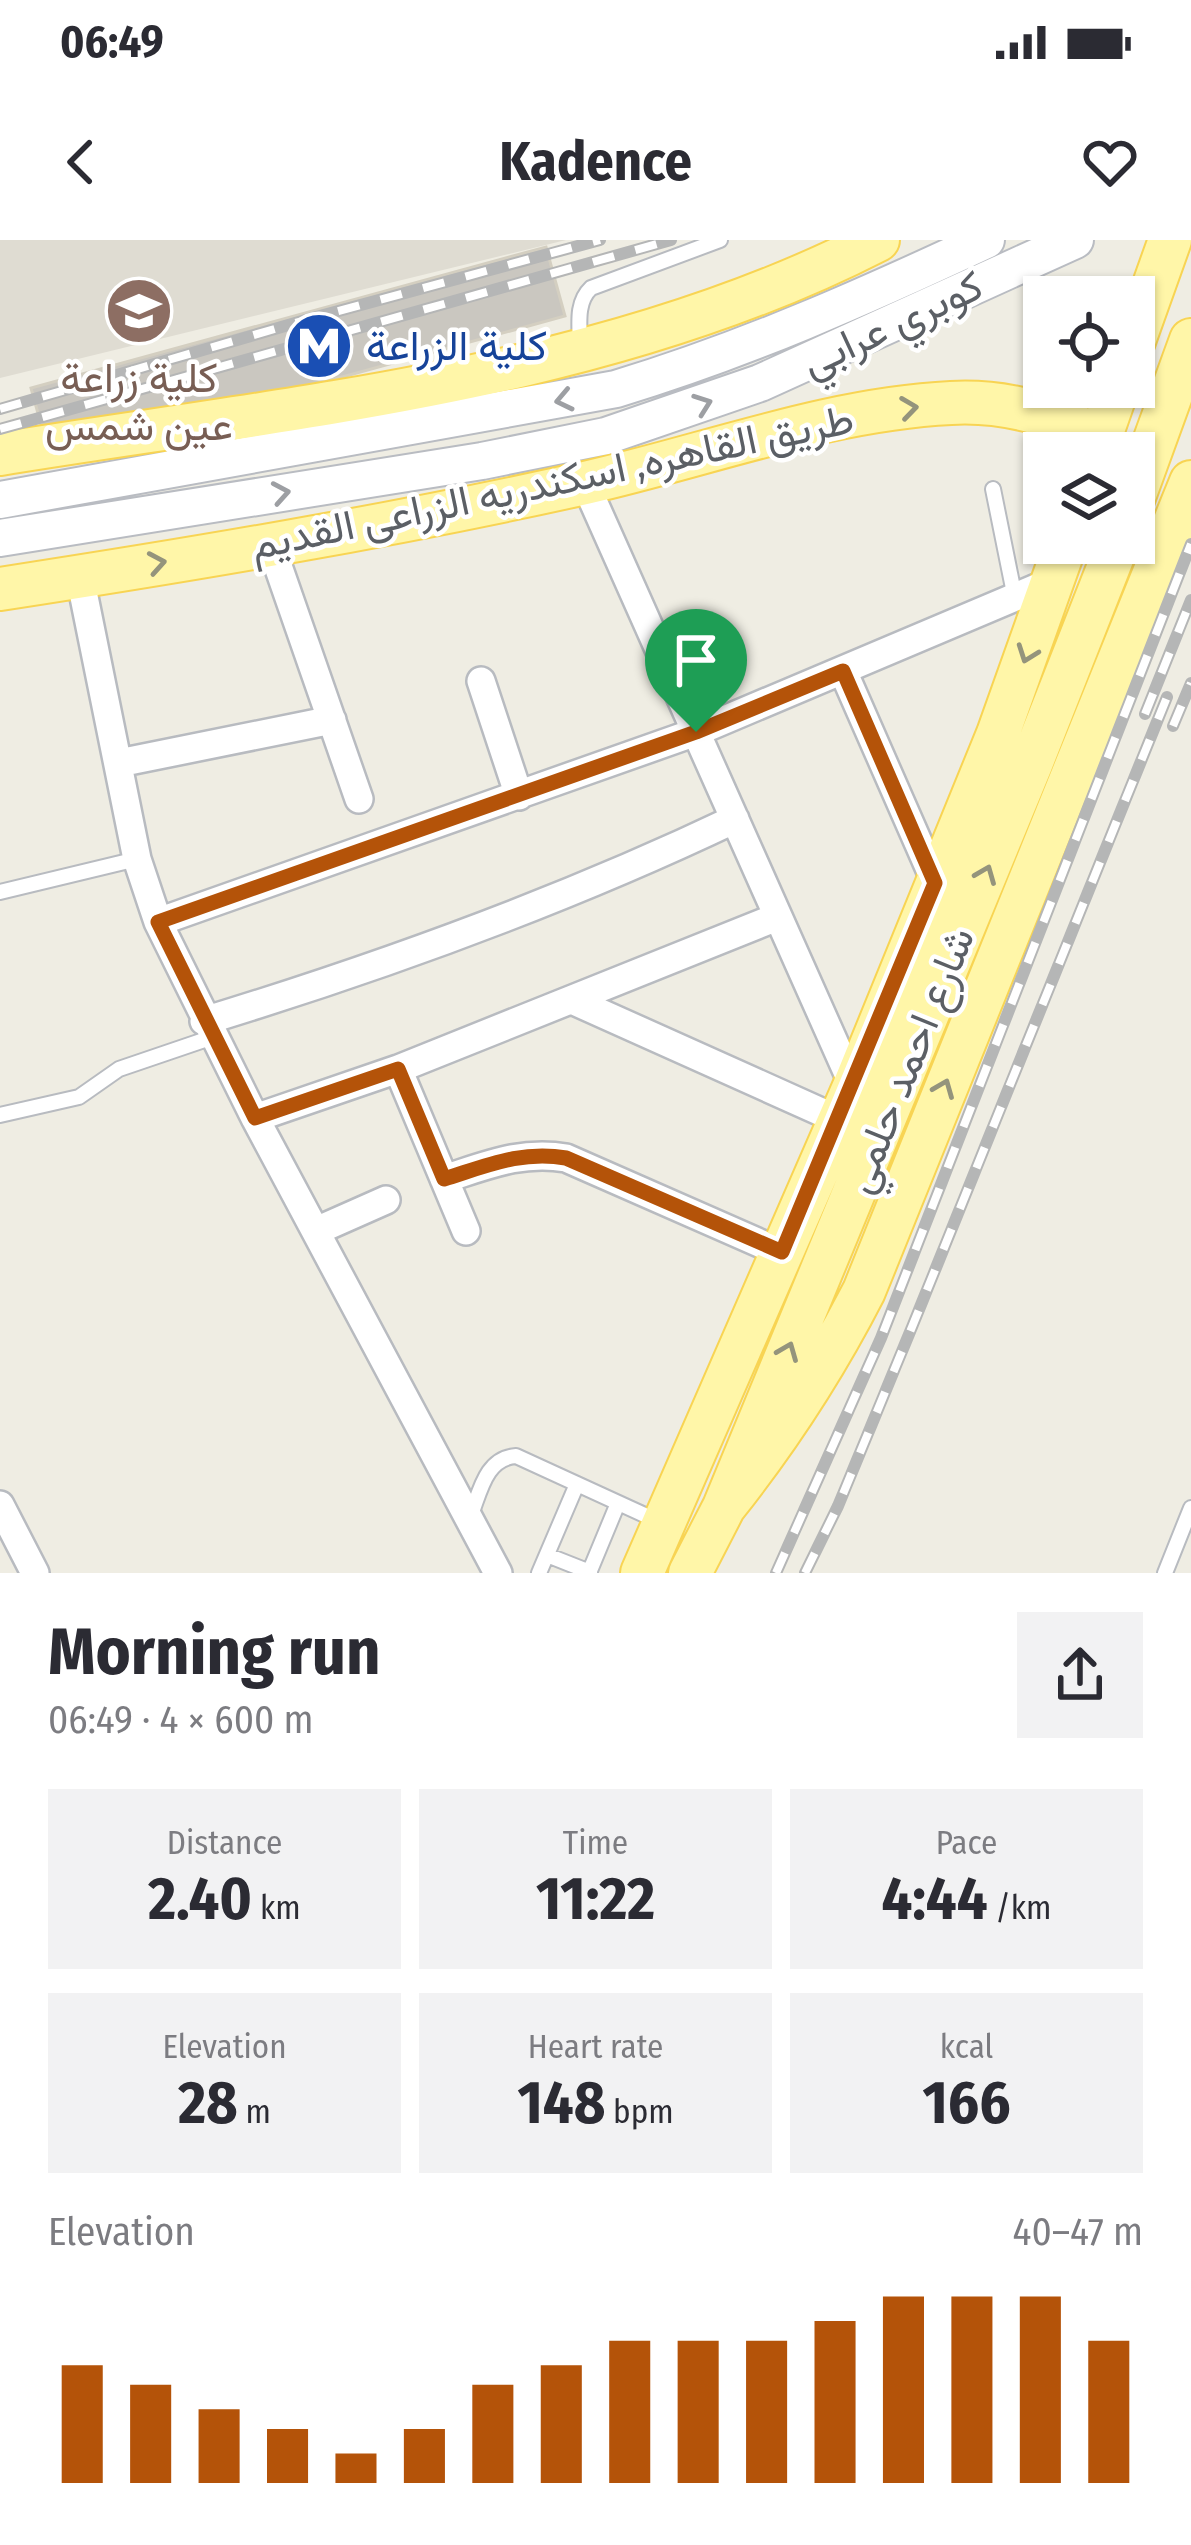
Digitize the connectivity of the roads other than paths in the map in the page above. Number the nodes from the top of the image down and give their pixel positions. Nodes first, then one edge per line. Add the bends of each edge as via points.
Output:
1 (720, 240) edge
2 (878, 240) edge
3 (986, 240) edge
4 (1075, 240) edge
5 (1170, 240) edge
6 (1155, 282) edge
7 (1191, 340) edge
8 (580, 352) junction
9 (1078, 432) edge
10 (1155, 439) edge
11 (0, 454) edge
12 (1191, 482) edge
13 (585, 483) junction
14 (993, 489) dead end
15 (0, 500) edge
16 (0, 538) edge
17 (270, 543) junction
18 (1110, 564) edge
19 (1044, 574) edge
20 (80, 577) junction
21 (0, 589) edge
22 (843, 671) junction
23 (481, 680) dead end
24 (332, 720) junction
25 (696, 732) junction
26 (118, 763) junction
27 (519, 796) junction
28 (359, 799) dead end
29 (735, 819) junction
30 (137, 859) junction
31 (935, 883) junction
32 (0, 892) edge
33 (777, 917) junction
34 (158, 922) junction
35 (574, 1001) junction
36 (208, 1029) junction
37 (398, 1069) junction
38 (846, 1104) junction
39 (0, 1115) edge
40 (255, 1118) junction
41 (444, 1179) junction
42 (386, 1200) dead end
43 (316, 1231) junction
44 (466, 1231) dead end
45 (782, 1252) junction
46 (577, 1484) junction
47 (618, 1503) junction
48 (0, 1505) edge
49 (724, 1507) junction
50 (1191, 1508) edge
51 (469, 1519) junction
52 (665, 1525) junction
53 (547, 1555) junction
54 (35, 1573) edge
55 (498, 1573) edge
56 (539, 1573) edge
57 (589, 1573) edge
58 (642, 1573) edge
59 (690, 1573) edge
60 (1165, 1573) edge

1 - 8 lane via 591,288 580,307
2 - 8 main road via 806,277
3 -> 15 main road, كوبري عرابي via 808,322 616,389
16 -> 4 main road, كوبري عرابي via 606,436 802,366
5 - 6 main road
7 - 10 main road
8 - 11 main road
13 -> 9 main road, طريق القاهره, اسكندريه الزراعى القديم via 869,414 950,403 1035,404
49 -> 12 main road via 778,1440 864,1291
13 - 17 main road, طريق القاهره, اسكندريه الزراعى القديم
13 - 25 street
14 - 19 lane
20 -> 17 main road, طريق القاهره, اسكندريه الزراعى القديم
17 - 24 street
49 -> 18 main road, شارع احمد حلمي
19 - 22 street
19 -> 31 main road, شارع احمد حلمي via 998,734
20 - 21 main road, طريق القاهره, اسكندريه الزراعى القديم
20 - 26 street
22 - 25 street
22 - 31 street
23 - 27 street
24 - 26 street
24 - 28 street
25 - 27 street
25 - 29 street
26 - 30 street
27 - 34 street
29 - 33 street
29 - 36 street via 531,911
30 - 32 lane
30 - 34 street
31 - 38 main road, شارع احمد حلمي
33 - 35 street
33 - 38 street
34 - 36 street
35 - 37 street
35 - 38 street
36 - 39 lane via 119,1069 79,1097
36 - 40 street
37 - 40 street
37 - 41 street
38 - 45 main road, شارع احمد حلمي
40 - 43 street
41 - 44 street
41 - 45 street via 508,1158 566,1158
42 - 43 street
43 - 51 street
45 - 52 main road, شارع احمد حلمي
46 - 47 lane
46 - 51 lane via 506,1456 492,1466
46 - 53 lane
47 - 52 lane
47 - 57 lane
48 - 54 street
49 - 59 main road, شارع احمد حلمي
50 - 60 lane
51 - 55 street
52 - 58 main road, شارع احمد حلمي
53 - 56 lane
53 - 57 lane

